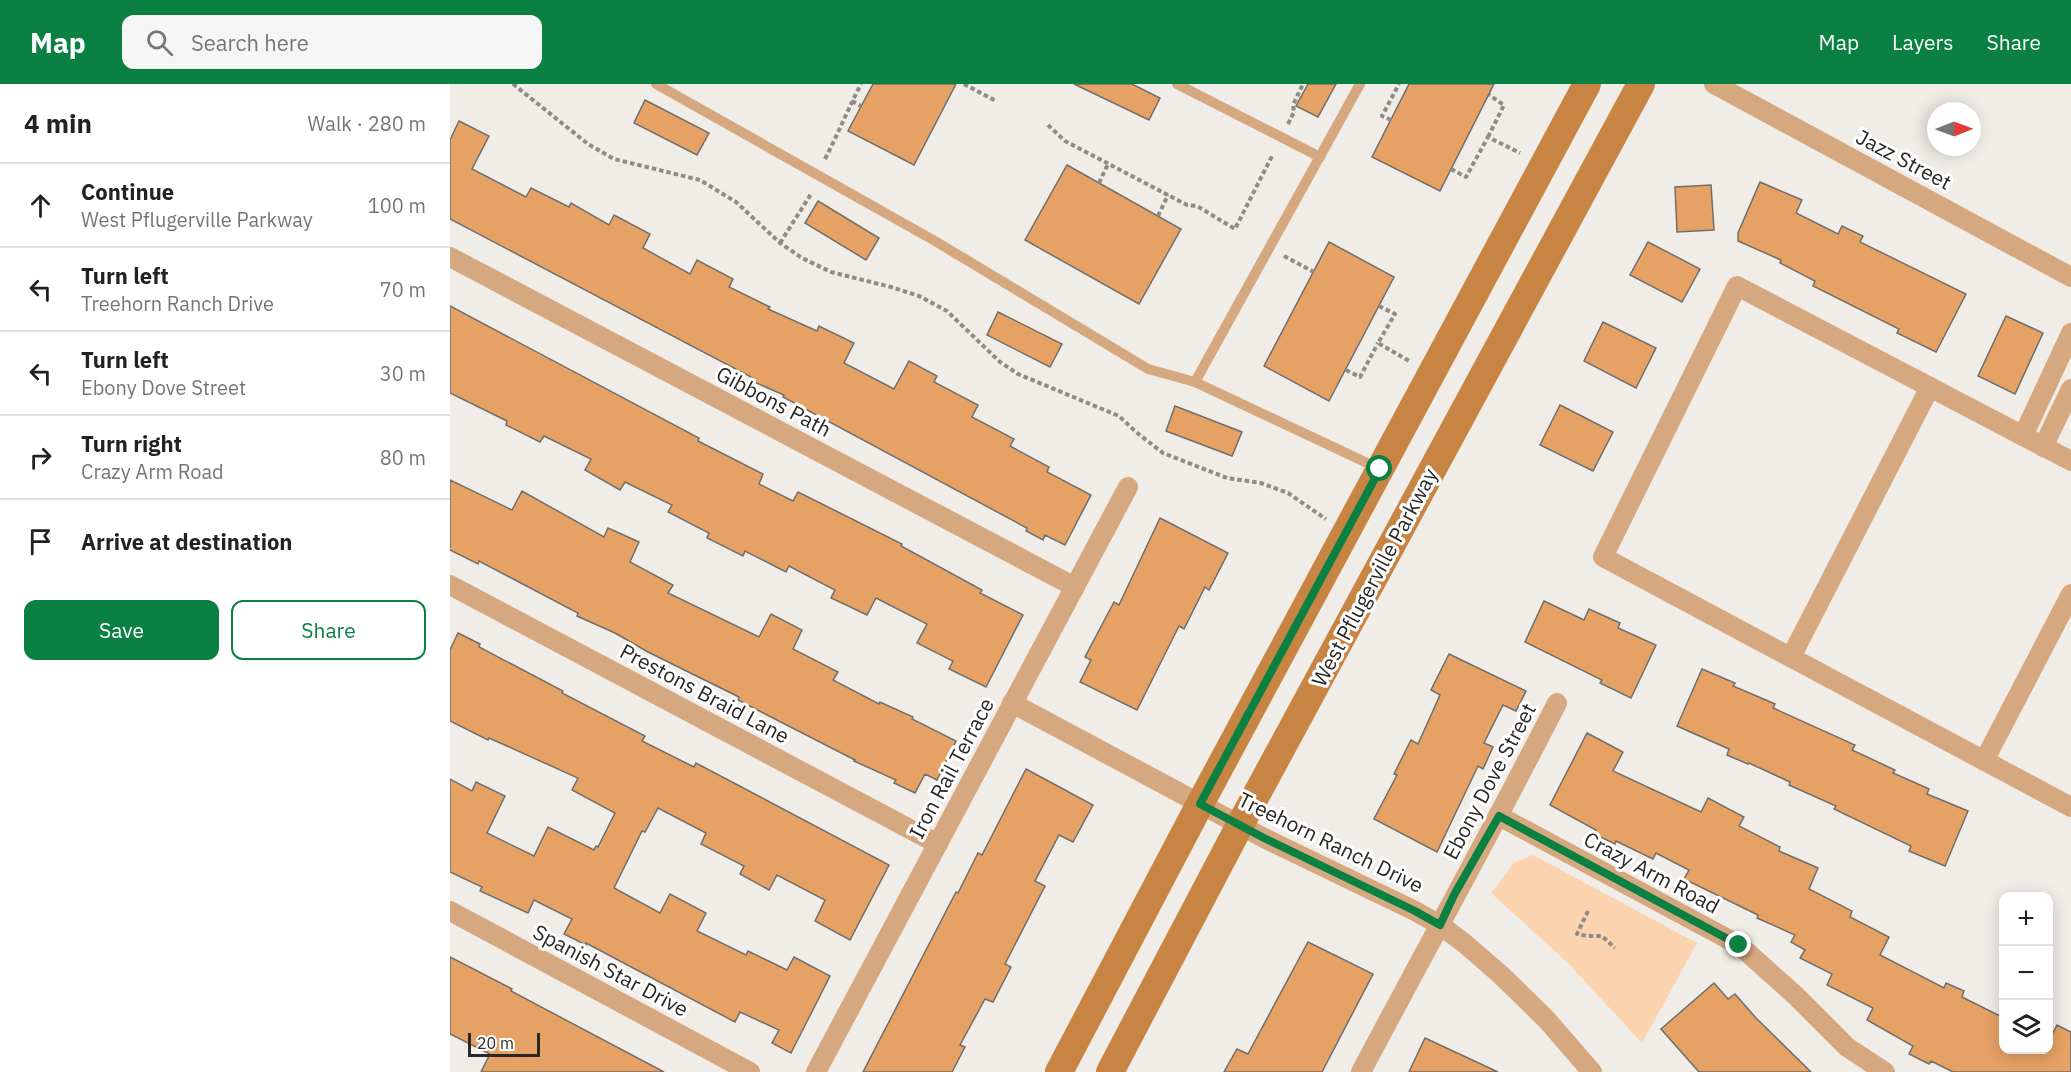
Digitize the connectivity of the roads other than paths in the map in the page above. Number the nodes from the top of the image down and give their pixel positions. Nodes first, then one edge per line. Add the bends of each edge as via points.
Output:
1 (657, 84) edge
2 (1177, 84) edge
3 (1360, 84) edge
4 (1587, 84) edge
5 (1641, 84) edge
6 (1714, 84) edge
7 (1320, 157) junction
8 (450, 257) edge
9 (2071, 277) edge
10 (2071, 333) edge
11 (2064, 367) edge
12 (1195, 382) junction
13 (1930, 387) junction
14 (2071, 389) edge
15 (2023, 436) junction
16 (2043, 447) junction
17 (2071, 462) edge
18 (1380, 469) junction
19 (1128, 487) dead end
20 (450, 585) edge
21 (1075, 587) junction
22 (2071, 594) edge
23 (1791, 657) junction
24 (1012, 703) junction
25 (1557, 703) dead end
26 (1984, 761) junction
27 (1200, 804) junction
28 (2071, 807) edge
29 (1499, 816) junction
30 (1240, 825) junction
31 (938, 844) junction
32 (450, 911) edge
33 (1440, 925) junction
34 (750, 1072) edge
35 (816, 1072) edge
36 (1059, 1072) edge
37 (1110, 1072) edge
38 (1361, 1072) edge
39 (1592, 1072) edge
40 (1885, 1072) edge

1 - 12 lane via 935,241 1148,369
2 - 7 lane
3 - 7 lane
4 - 18 main road
5 - 30 main road, West Pflugerville Parkway
6 - 9 street, Jazz Street
7 - 12 lane
8 - 21 street, Gibbons Path
10 - 11 street
11 - 15 street
12 - 18 lane
13 - 15 street
13 - 23 street
13 - 23 street via 1737,286 1603,557
14 - 16 street
15 - 16 street
16 - 17 street
18 - 27 main road
19 - 21 street, Iron Rail Terrace
20 - 31 street, Prestons Braid Lane
21 - 24 street, Iron Rail Terrace
22 - 26 street
23 - 26 street
24 - 27 street, Treehorn Ranch Drive
24 - 31 street, Iron Rail Terrace
25 - 29 street, Ebony Dove Street
26 - 28 street
27 - 30 street, Treehorn Ranch Drive
27 - 36 main road
29 - 33 street, Ebony Dove Street
29 - 40 street, Crazy Arm Road via 1739,945 1847,1047
30 - 33 street, Treehorn Ranch Drive
30 - 37 main road, West Pflugerville Parkway
31 - 35 street, Iron Rail Terrace
32 - 34 street, Spanish Star Drive
33 - 38 street, Ebony Dove Street
33 - 39 street, Treehorn Ranch Drive via 1531,1005

